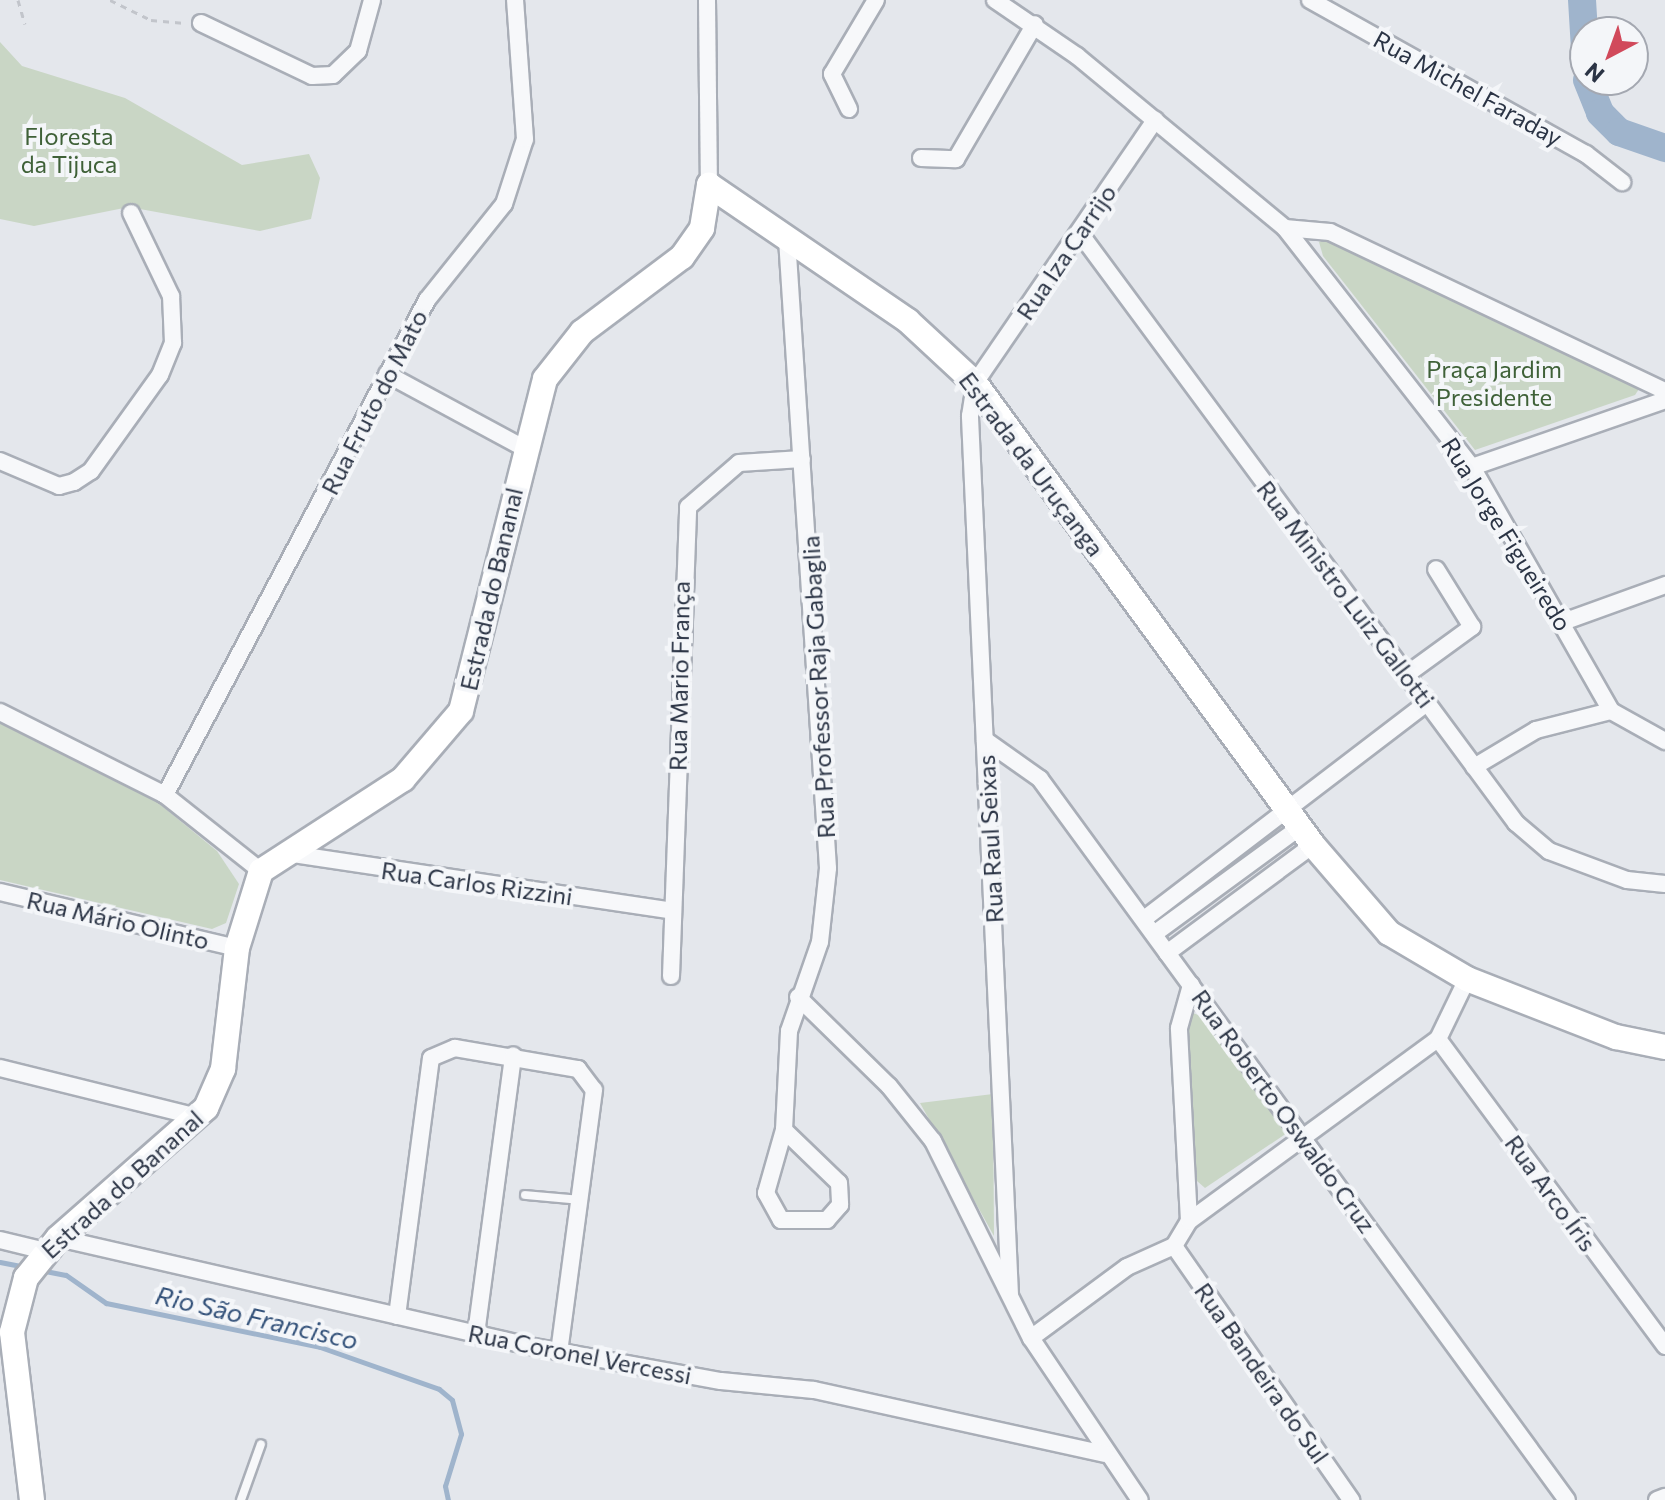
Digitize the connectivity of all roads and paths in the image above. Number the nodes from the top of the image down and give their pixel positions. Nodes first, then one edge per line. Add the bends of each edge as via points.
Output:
1 (18, 0) edge
2 (110, 0) edge
3 (372, 0) edge
4 (515, 0) edge
5 (707, 0) edge
6 (876, 0) edge
7 (995, 0) edge
8 (1310, 0) edge
9 (201, 23) joint
10 (25, 24) dead end
11 (1035, 24) junction
12 (849, 109) dead end
13 (1155, 120) junction
14 (921, 158) dead end
15 (1622, 182) dead end
16 (709, 185) junction
17 (131, 213) dead end
18 (1285, 228) junction
19 (1079, 232) junction
20 (787, 239) junction
21 (387, 374) junction
22 (975, 383) junction
23 (1665, 391) edge
24 (1665, 400) edge
25 (524, 448) junction
26 (802, 459) junction
27 (0, 461) edge
28 (1472, 467) junction
29 (1436, 569) dead end
30 (1665, 585) edge
31 (1563, 622) junction
32 (1406, 675) junction
33 (1427, 703) junction
34 (1611, 711) junction
35 (0, 712) edge
36 (985, 740) junction
37 (1665, 741) edge
38 (1474, 767) junction
39 (165, 795) junction
40 (1300, 827) junction
41 (286, 853) junction
42 (261, 871) junction
43 (1665, 884) edge
44 (0, 892) edge
45 (669, 910) junction
46 (1144, 919) junction
47 (1154, 934) junction
48 (237, 948) junction
49 (1167, 953) junction
50 (671, 976) dead end
51 (1467, 979) junction
52 (1191, 985) junction
53 (798, 997) junction
54 (1438, 1039) junction
55 (1665, 1047) edge
56 (513, 1055) junction
57 (0, 1068) edge
58 (198, 1117) junction
59 (784, 1130) junction
60 (1305, 1137) junction
61 (525, 1195) dead end
62 (581, 1200) junction
63 (1189, 1221) junction
64 (0, 1240) edge
65 (1174, 1246) junction
66 (48, 1249) junction
67 (1010, 1295) junction
68 (397, 1316) junction
69 (476, 1334) junction
70 (1031, 1338) junction
71 (1665, 1346) edge
72 (559, 1352) junction
73 (261, 1444) dead end
74 (1105, 1454) junction
75 (1665, 1497) edge
76 (32, 1500) edge
77 (241, 1500) edge
78 (1140, 1500) edge
79 (1351, 1500) edge
80 (1567, 1500) edge
81 (1657, 1500) edge

1 - 10 path
2 - 9 path via 151,20
3 - 9 street via 358,51 333,75 312,76
4 - 21 street, Rua Fruto do Mato via 521,164 504,204 427,300
5 - 16 street
6 - 12 street via 832,74
7 - 11 street, Rua Jorge Figueiredo
8 - 15 street, Rua Michel Faraday via 1586,154
11 - 13 street, Rua Jorge Figueiredo
11 - 14 street via 956,159
13 - 18 street, Rua Jorge Figueiredo
13 - 19 street, Rua Iza Carrijo
16 - 20 street, Estrada da Uruçanga
16 - 25 street, Estrada do Bananal via 702,228 682,257 555,360
17 - 27 street via 171,296 173,343 160,375 91,471 74,482 59,486
18 - 23 street via 1330,232
18 - 28 street, Rua Jorge Figueiredo
19 - 22 street, Rua Iza Carrijo
19 - 32 street, Rua Ministro Luiz Gallotti
20 - 22 street, Estrada da Uruçanga via 908,321
20 - 26 street, Rua Professor Raja Gabaglia
21 - 25 street
21 - 39 street, Rua Fruto do Mato
22 - 36 street, Rua Raul Seixas via 970,416
22 - 40 street, Estrada da Uruçanga
24 - 28 street
25 - 41 street, Estrada do Bananal via 461,711 403,779
26 - 45 street, Rua Mario França via 739,463 688,507
26 - 53 street, Rua Professor Raja Gabaglia via 828,868 820,942
28 - 31 street, Rua Jorge Figueiredo
29 - 32 street via 1472,627
30 - 31 street
31 - 34 street, Rua Jorge Figueiredo
32 - 33 street, Rua Ministro Luiz Gallotti
33 - 38 street, Rua Ministro Luiz Gallotti
33 - 40 street
34 - 37 street
34 - 38 street via 1536,730
35 - 39 street
36 - 46 street, Rua Roberto Oswaldo Cruz via 1040,779
36 - 67 street, Rua Raul Seixas
38 - 43 street, Rua Ministro Luiz Gallotti via 1516,823 1549,851 1627,880
39 - 42 street
40 - 46 street
40 - 47 street
40 - 49 street
40 - 51 street, Estrada da Uruçanga via 1389,933
41 - 42 street, Estrada do Bananal
41 - 45 street, Rua Carlos Rizzini
42 - 48 street, Estrada do Bananal
44 - 48 street, Rua Mário Olinto
45 - 50 street, Rua Mario França
46 - 47 street, Rua Roberto Oswaldo Cruz
47 - 49 street, Rua Roberto Oswaldo Cruz
48 - 58 street, Estrada do Bananal via 223,1069
49 - 52 street, Rua Roberto Oswaldo Cruz
51 - 54 street
51 - 55 street, Estrada da Uruçanga via 1616,1037
52 - 60 street, Rua Roberto Oswaldo Cruz
52 - 63 street via 1179,1028
53 - 59 street, Rua Professor Raja Gabaglia
53 - 67 street via 914,1114
54 - 60 street
54 - 71 street, Rua Arco Íris
56 - 62 street via 590,1077
56 - 68 street via 444,1049 431,1058
56 - 69 street
57 - 58 street
58 - 66 street, Estrada do Bananal
59 - 59 street, Rua Professor Raja Gabaglia via 767,1203 781,1220 827,1220 840,1205 839,1183
60 - 63 street
60 - 80 street, Rua Roberto Oswaldo Cruz
61 - 62 lane
62 - 72 street
63 - 65 street
64 - 66 street, Rua Coronel Vercessi
65 - 70 street via 1127,1267
65 - 79 street, Rua Bandeira do Sul
66 - 68 street, Rua Coronel Vercessi
66 - 76 street, Estrada do Bananal via 26,1278 12,1332
67 - 70 street
68 - 69 street, Rua Coronel Vercessi
69 - 72 street, Rua Coronel Vercessi
70 - 74 street
72 - 74 street, Rua Coronel Vercessi via 824,1392
73 - 77 lane
74 - 78 street
75 - 81 street

